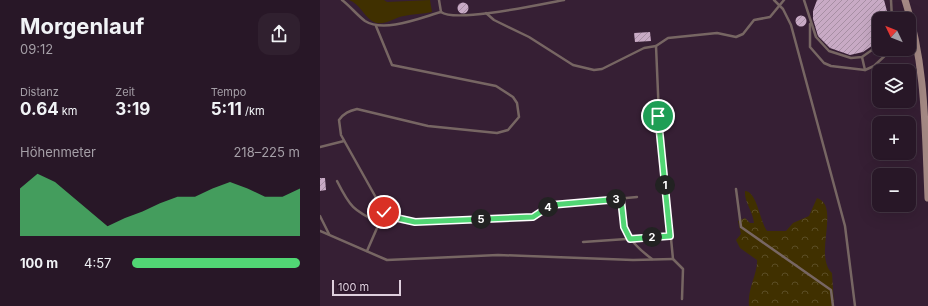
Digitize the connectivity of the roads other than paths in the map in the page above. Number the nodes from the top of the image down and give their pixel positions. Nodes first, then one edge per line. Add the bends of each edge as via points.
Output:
1 (342, 0) edge
2 (439, 0) edge
3 (564, 0) edge
4 (774, 0) edge
5 (784, 0) edge
6 (804, 0) edge
7 (891, 0) edge
8 (905, 0) edge
9 (778, 5) junction
10 (441, 12) junction
11 (893, 12) edge
12 (486, 13) junction
13 (810, 24) junction
14 (376, 26) junction
15 (656, 46) junction
16 (872, 50) edge
17 (885, 56) edge
18 (862, 57) junction
19 (865, 70) junction
20 (344, 140) junction
21 (320, 147) edge
22 (337, 181) dead end
23 (736, 189) dead end
24 (637, 197) dead end
25 (928, 198) edge
26 (621, 199) junction
27 (384, 212) junction
28 (320, 216) edge
29 (379, 223) junction
30 (320, 231) edge
31 (329, 235) junction
32 (670, 236) junction
33 (630, 239) junction
34 (584, 242) dead end
35 (367, 251) junction
36 (673, 259) junction
37 (652, 260) junction
38 (682, 299) dead end
39 (833, 306) edge
40 (855, 306) edge

1 - 14 lane via 364,20
2 - 10 lane
3 - 12 lane
4 - 9 lane
5 - 9 lane
6 - 13 lane
7 - 11 lane
8 - 25 main road via 920,59
9 - 15 lane via 770,17 754,20 743,34 736,37 717,33 668,38
9 - 40 lane via 783,9 791,25 845,226
10 - 12 lane via 453,16
10 - 14 lane via 385,27
12 - 15 lane via 573,65 594,70 602,69 644,48
13 - 18 lane via 816,37 829,50 851,58
13 - 19 lane via 810,47 824,63
14 - 20 lane via 392,65 496,86 518,103 519,117 508,130 497,133 428,126 357,110 348,112 339,120 338,127
15 - 32 lane via 658,116
16 - 18 lane
17 - 19 lane
18 - 19 lane
20 - 21 lane
20 - 27 lane
22 - 29 lane via 349,204
23 - 39 lane via 741,227 830,290
24 - 26 lane
26 - 27 lane via 551,205 533,217 415,222
26 - 33 lane via 624,227
27 - 29 lane
28 - 31 lane
29 - 35 lane
30 - 31 lane
31 - 35 lane
32 - 33 lane
32 - 36 lane
33 - 34 lane
33 - 37 lane
35 - 37 lane via 387,260 498,254
36 - 37 lane
36 - 38 lane via 683,269

